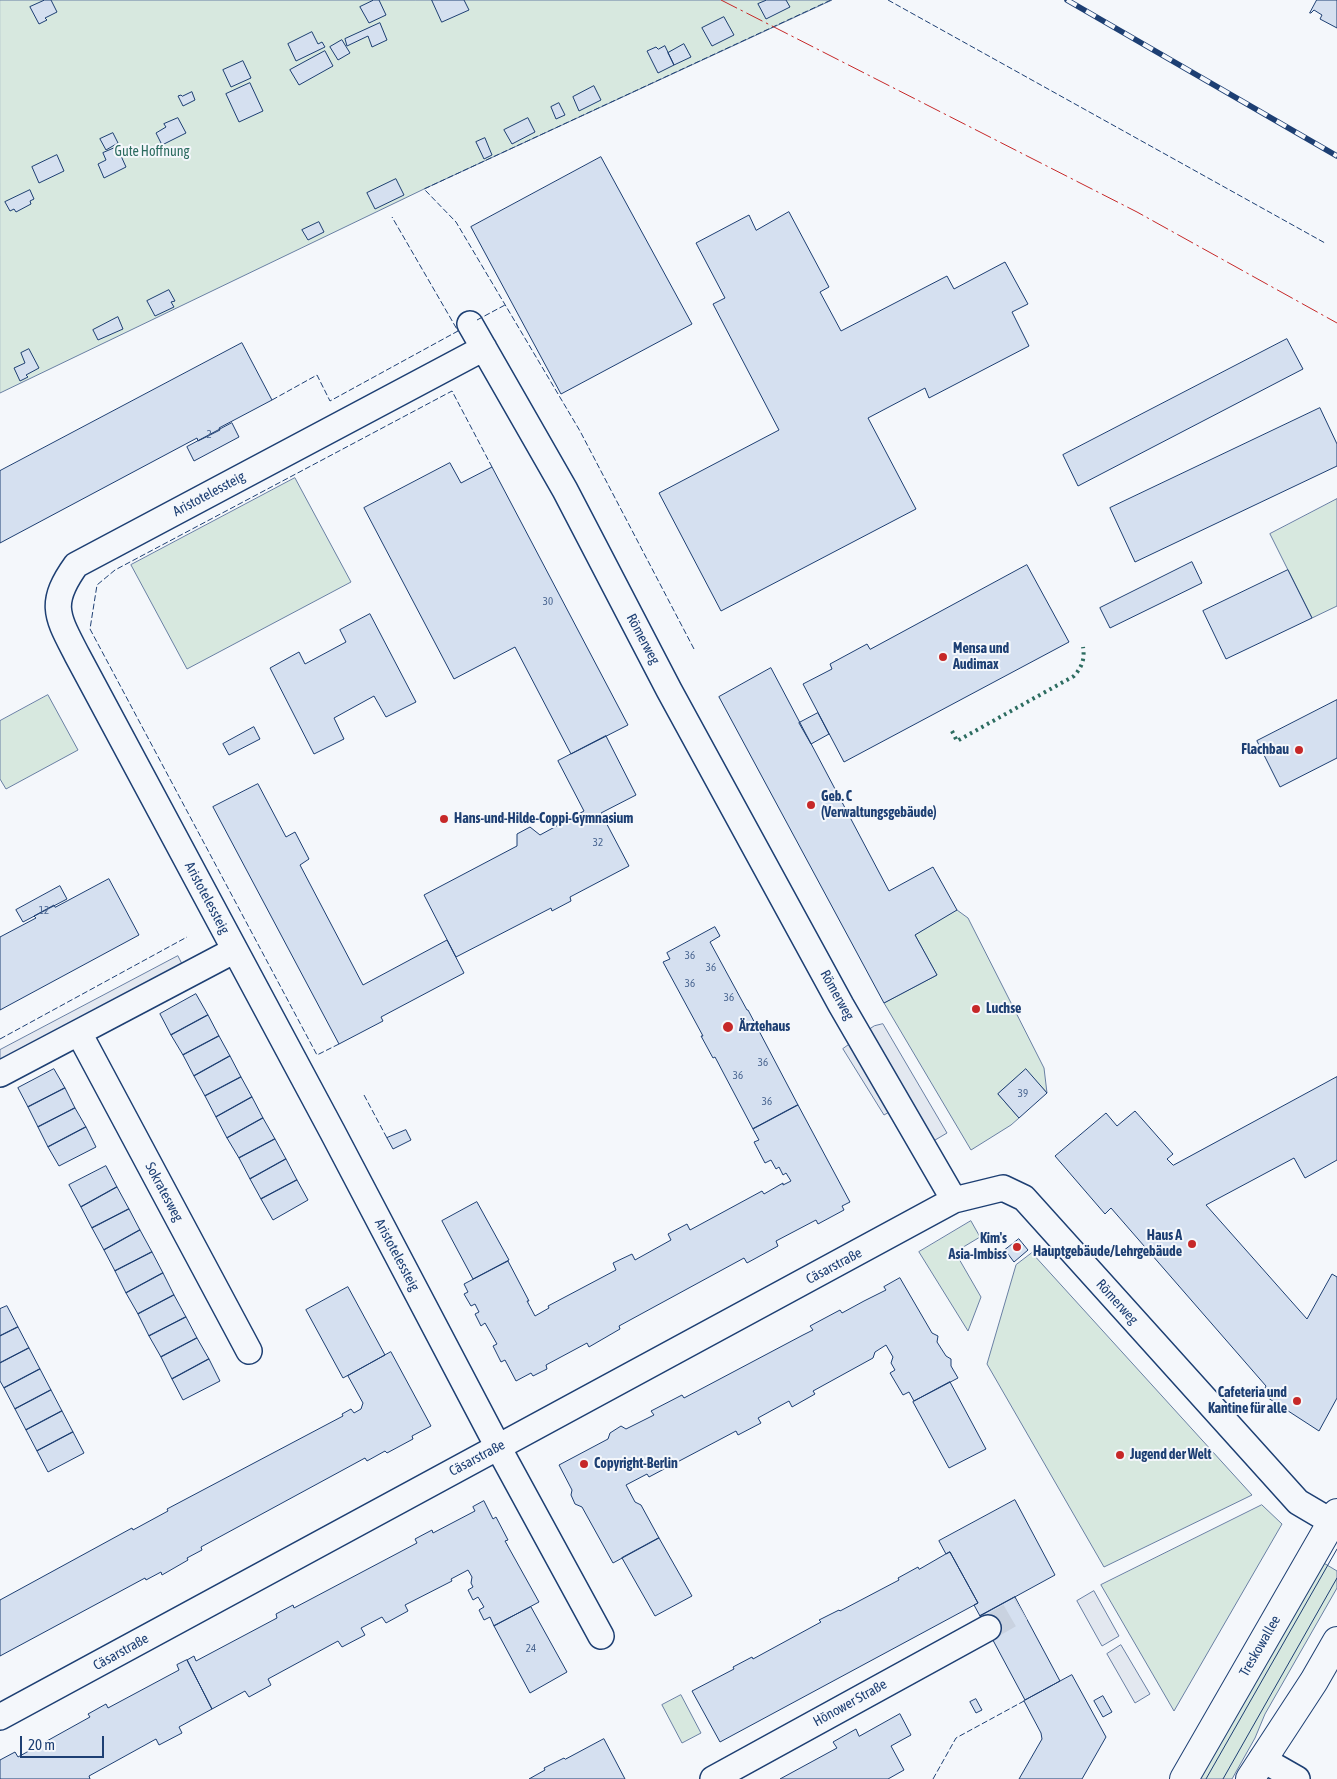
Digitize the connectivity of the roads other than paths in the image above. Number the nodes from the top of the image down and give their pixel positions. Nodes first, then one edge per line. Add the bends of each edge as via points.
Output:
1 (470, 324) dead end
2 (484, 348) junction
3 (235, 950) junction
4 (79, 1033) junction
5 (0, 1074) edge
6 (954, 1200) junction
7 (249, 1351) dead end
8 (498, 1447) junction
9 (1335, 1520) edge
10 (988, 1628) tunnel mouth
11 (601, 1636) dead end
12 (1337, 1641) edge
13 (0, 1717) edge
14 (1256, 1769) edge
15 (713, 1779) edge
16 (1184, 1779) edge
17 (1297, 1779) edge

1 - 2 street, Römerweg
2 - 3 street, Aristotelessteig via 76,564 63,582 57,601 62,626
2 - 6 street, Römerweg via 565,490 841,1004
3 - 4 street
3 - 8 street, Aristotelessteig
4 - 5 street
4 - 7 street, Sokratesweg
6 - 8 street, Cäsarstraße
6 - 9 street, Römerweg via 1003,1188 1024,1198 1280,1484 1298,1502
8 - 11 street, Aristotelessteig
8 - 13 street, Cäsarstraße
9 - 16 main road, Treskowallee
10 - 15 street, Hönower Straße
12 - 14 main road
14 - 17 street

